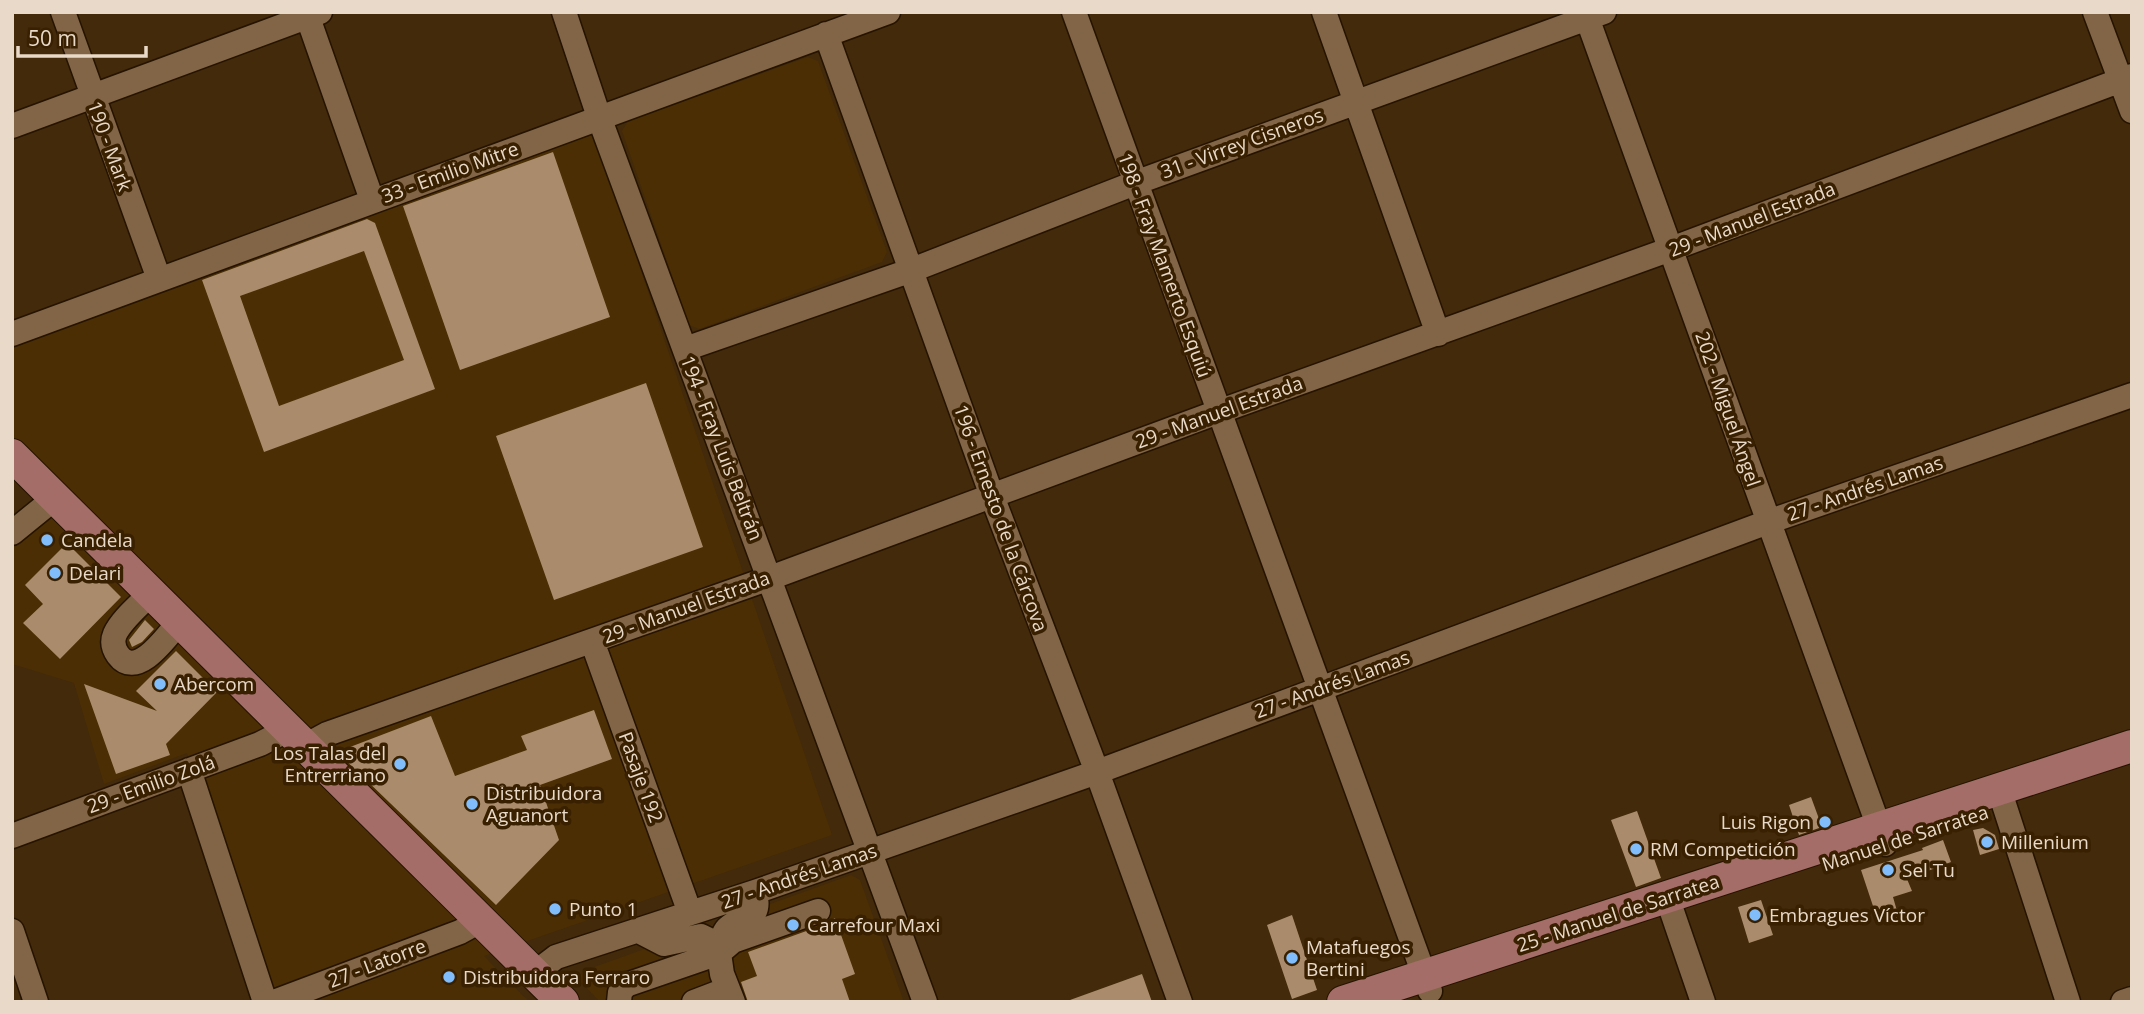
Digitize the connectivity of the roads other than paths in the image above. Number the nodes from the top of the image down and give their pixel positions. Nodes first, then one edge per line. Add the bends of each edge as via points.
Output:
1 (63, 12) edge
2 (564, 12) edge
3 (888, 12) edge
4 (1074, 12) edge
5 (1324, 12) edge
6 (2095, 12) edge
7 (311, 14) edge
8 (1592, 14) edge
9 (838, 24) edge
10 (2126, 78) edge
11 (92, 97) junction
12 (1355, 101) junction
13 (2132, 111) edge
14 (599, 117) junction
15 (12, 127) edge
16 (1135, 183) junction
17 (372, 200) junction
18 (1671, 249) junction
19 (912, 270) junction
20 (159, 279) junction
21 (12, 334) edge
22 (1438, 334) junction
23 (685, 349) junction
24 (2132, 395) edge
25 (1218, 412) junction
26 (12, 455) edge
27 (992, 496) junction
28 (55, 498) junction
29 (1768, 522) junction
30 (12, 533) edge
31 (770, 578) junction
32 (151, 593) junction
33 (180, 621) junction
34 (593, 641) junction
35 (1321, 688) junction
36 (297, 738) junction
37 (2132, 746) edge
38 (2132, 764) edge
39 (188, 770) junction
40 (1097, 772) junction
41 (2001, 798) junction
42 (12, 836) edge
43 (1882, 836) junction
44 (871, 851) junction
45 (755, 892) junction
46 (1670, 905) junction
47 (818, 911) dead end
48 (690, 913) junction
49 (480, 921) junction
50 (637, 930) junction
51 (12, 931) edge
52 (719, 949) junction
53 (535, 973) junction
54 (1427, 983) junction
55 (731, 995) edge
56 (2132, 999) edge
57 (1176, 1001) edge
58 (36, 1002) edge
59 (265, 1002) edge
60 (274, 1002) edge
61 (563, 1002) edge
62 (619, 1002) edge
63 (694, 1002) edge
64 (925, 1002) edge
65 (1343, 1002) edge
66 (1398, 1002) edge
67 (1703, 1002) edge
68 (2068, 1002) edge
69 (2123, 1002) edge

1 - 11 street, 190 - Mark
2 - 14 street, 194 - Fray Luis Beltrán
3 - 9 street, 33 - Emilio Mitre
4 - 16 street, 198 - Fray Mamerto Esquiú
5 - 12 street
6 - 10 street
7 - 11 street
7 - 17 street
8 - 12 street, 31 - Virrey Cisneros
8 - 18 street, 202 - Miguel Ángel
9 - 14 street, 33 - Emilio Mitre
9 - 19 street, 196 - Ernesto de la Cárcova
10 - 13 street
10 - 18 street, 29 - Manuel Estrada
11 - 15 street
11 - 20 street, 190 - Mark
12 - 16 street, 31 - Virrey Cisneros
12 - 22 street
14 - 17 street, 33 - Emilio Mitre
14 - 23 street, 194 - Fray Luis Beltrán
16 - 19 street, 31 - Virrey Cisneros
16 - 25 street, 198 - Fray Mamerto Esquiú
17 - 20 street, 33 - Emilio Mitre
18 - 22 street, 29 - Manuel Estrada
18 - 29 street, 202 - Miguel Ángel
19 - 23 street, 31 - Virrey Cisneros
19 - 27 street, 196 - Ernesto de la Cárcova
20 - 21 street, 33 - Emilio Mitre
22 - 25 street, 29 - Manuel Estrada
23 - 31 street, 194 - Fray Luis Beltrán
24 - 29 street, 27 - Andrés Lamas
25 - 27 street, 29 - Manuel Estrada
25 - 35 street, 198 - Fray Mamerto Esquiú
26 - 28 main road
27 - 31 street, 29 - Manuel Estrada
27 - 40 street, 196 - Ernesto de la Cárcova
28 - 30 street
28 - 32 main road
29 - 35 street, 27 - Andrés Lamas
29 - 43 street, 202 - Miguel Ángel
31 - 34 street, 29 - Manuel Estrada
31 - 44 street, 194 - Fray Luis Beltrán
32 - 33 main road
32 - 33 street via 116,631 113,641 121,659 130,663 148,657
33 - 36 main road
34 - 36 street, 29 - Manuel Estrada via 327,734
34 - 48 street, Pasaje 192
35 - 40 street, 27 - Andrés Lamas
35 - 54 street, 198 - Fray Mamerto Esquiú
36 - 39 street, 29 - Emilio Zolá via 260,744
36 - 49 main road
37 - 41 main road
38 - 41 main road, Manuel de Sarratea
39 - 42 street, 29 - Emilio Zolá
39 - 59 street
40 - 44 street, 27 - Andrés Lamas
40 - 57 street, 196 - Ernesto de la Cárcova
41 - 43 main road, Manuel de Sarratea
41 - 68 street
43 - 46 main road, Manuel de Sarratea
44 - 45 street, 27 - Andrés Lamas
44 - 64 street, 194 - Fray Luis Beltrán
45 - 48 street, 27 - Andrés Lamas
45 - 52 street via 754,914 730,926
46 - 54 main road, Manuel de Sarratea
46 - 67 street
47 - 52 street
48 - 50 street, 27 - Andrés Lamas
49 - 53 main road
49 - 60 street, 27 - Latorre
50 - 52 street via 664,944 701,936
50 - 53 street, 27 - Andrés Lamas via 556,957
51 - 58 street
52 - 55 street
52 - 62 street via 626,985
53 - 61 main road
54 - 65 main road
54 - 66 main road, Manuel de Sarratea
55 - 63 street
56 - 69 street

